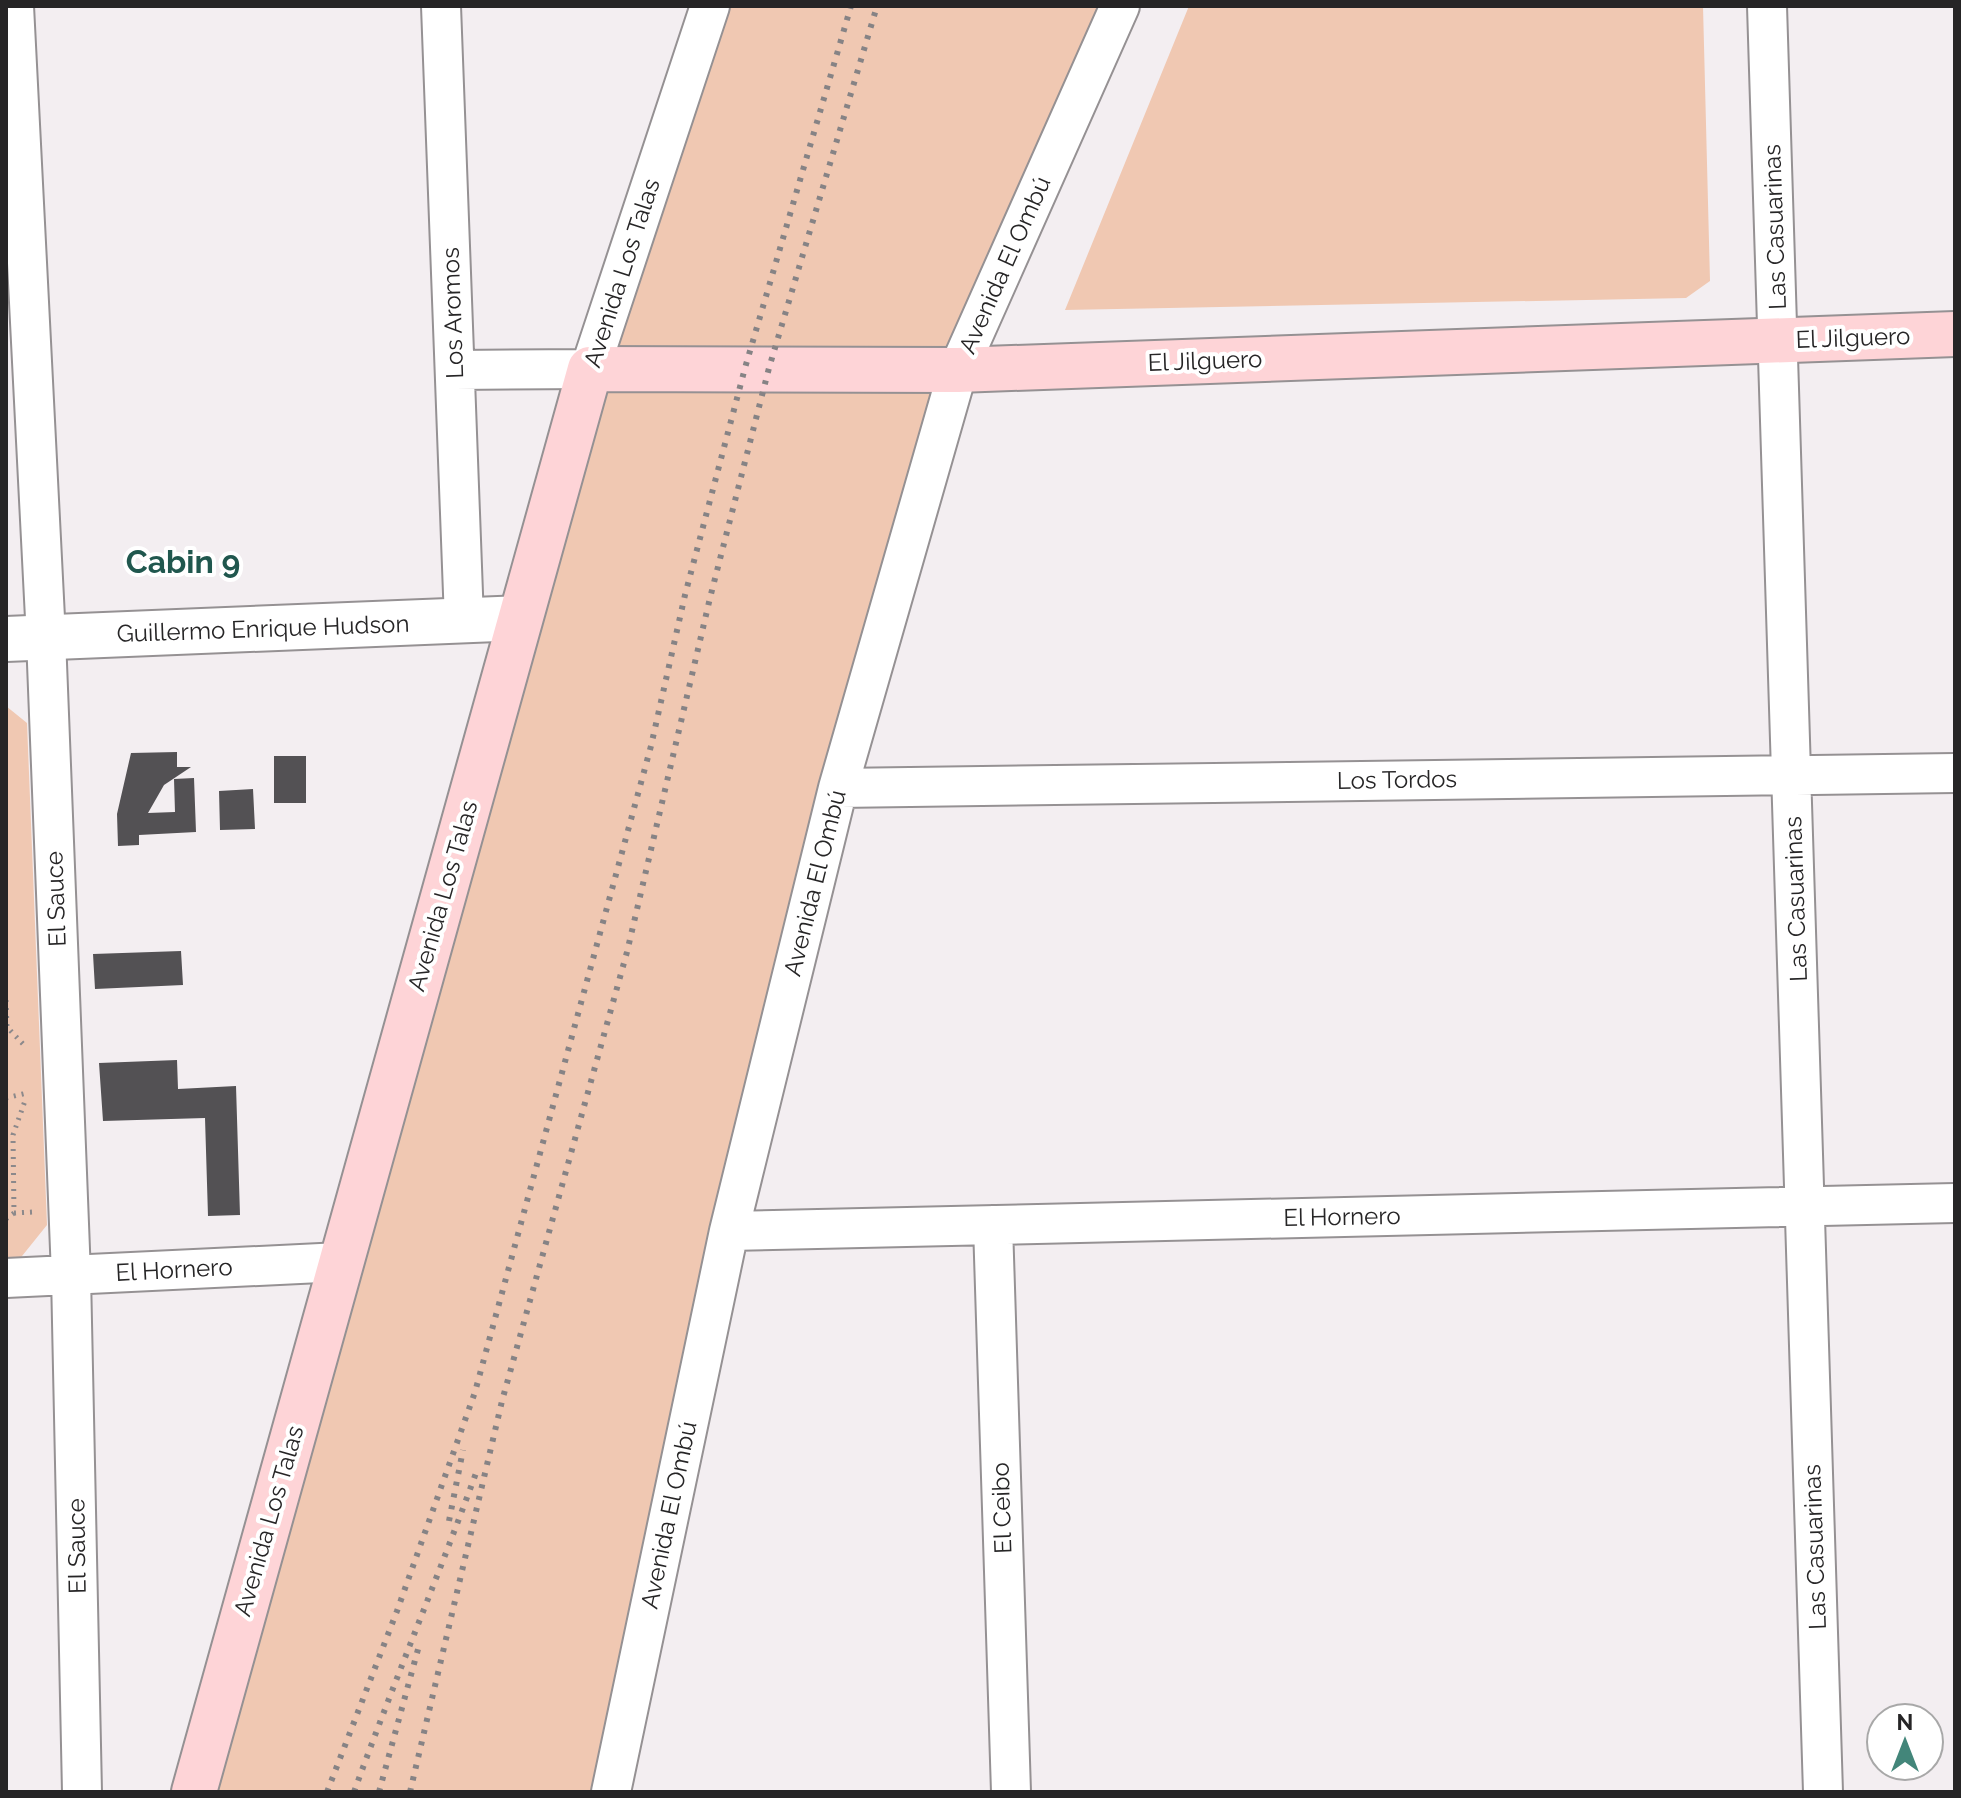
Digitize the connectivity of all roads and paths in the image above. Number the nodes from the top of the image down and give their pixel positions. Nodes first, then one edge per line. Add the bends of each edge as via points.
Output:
1 (14, 6) edge
2 (441, 6) edge
3 (710, 6) edge
4 (1120, 6) edge
5 (1767, 6) edge
6 (1955, 334) edge
7 (1779, 340) junction
8 (590, 369) junction
9 (455, 370) junction
10 (958, 370) junction
11 (520, 618) junction
12 (464, 620) junction
13 (26, 639) edge
14 (1955, 773) edge
15 (1792, 775) junction
16 (838, 788) junction
17 (6, 1000) edge
18 (6, 1027) edge
19 (25, 1055) dead end
20 (27, 1080) dead end
21 (27, 1093) junction
22 (6, 1098) edge
23 (1955, 1203) edge
24 (1805, 1207) junction
25 (6, 1219) edge
26 (993, 1225) junction
27 (729, 1231) junction
28 (341, 1262) junction
29 (71, 1275) junction
30 (6, 1278) edge
31 (82, 1792) edge
32 (194, 1792) edge
33 (611, 1792) edge
34 (1011, 1792) edge
35 (1823, 1792) edge

1 - 13 street, El Sauce
2 - 9 street, Los Aromos
3 - 8 street, Avenida Los Talas
4 - 10 street, Avenida El Ombú
5 - 7 street, Las Casuarinas
6 - 7 main road, El Jilguero
7 - 10 main road, El Jilguero
7 - 15 street, Las Casuarinas
8 - 9 street, El Jilguero
8 - 10 main road, El Jilguero
8 - 11 main road, Avenida Los Talas
9 - 12 street, Los Aromos
10 - 16 street, Avenida El Ombú
11 - 12 street, Guillermo Enrique Hudson
11 - 28 main road, Avenida Los Talas
12 - 13 street, Guillermo Enrique Hudson
13 - 29 street, El Sauce
14 - 15 street, Los Tordos
15 - 16 street, Los Tordos
15 - 24 street, Las Casuarinas
16 - 27 street, Avenida El Ombú
17 - 18 path
18 - 19 path via 24,1042
20 - 21 path
21 - 22 path
21 - 25 path via 13,1135 14,1213
23 - 24 street, El Hornero
24 - 26 street, El Hornero
24 - 35 street, Las Casuarinas
26 - 27 street, El Hornero
26 - 34 street, El Ceibo
27 - 33 street, Avenida El Ombú
28 - 29 street, El Hornero
28 - 32 main road, Avenida Los Talas
29 - 30 street, El Hornero
29 - 31 street, El Sauce

